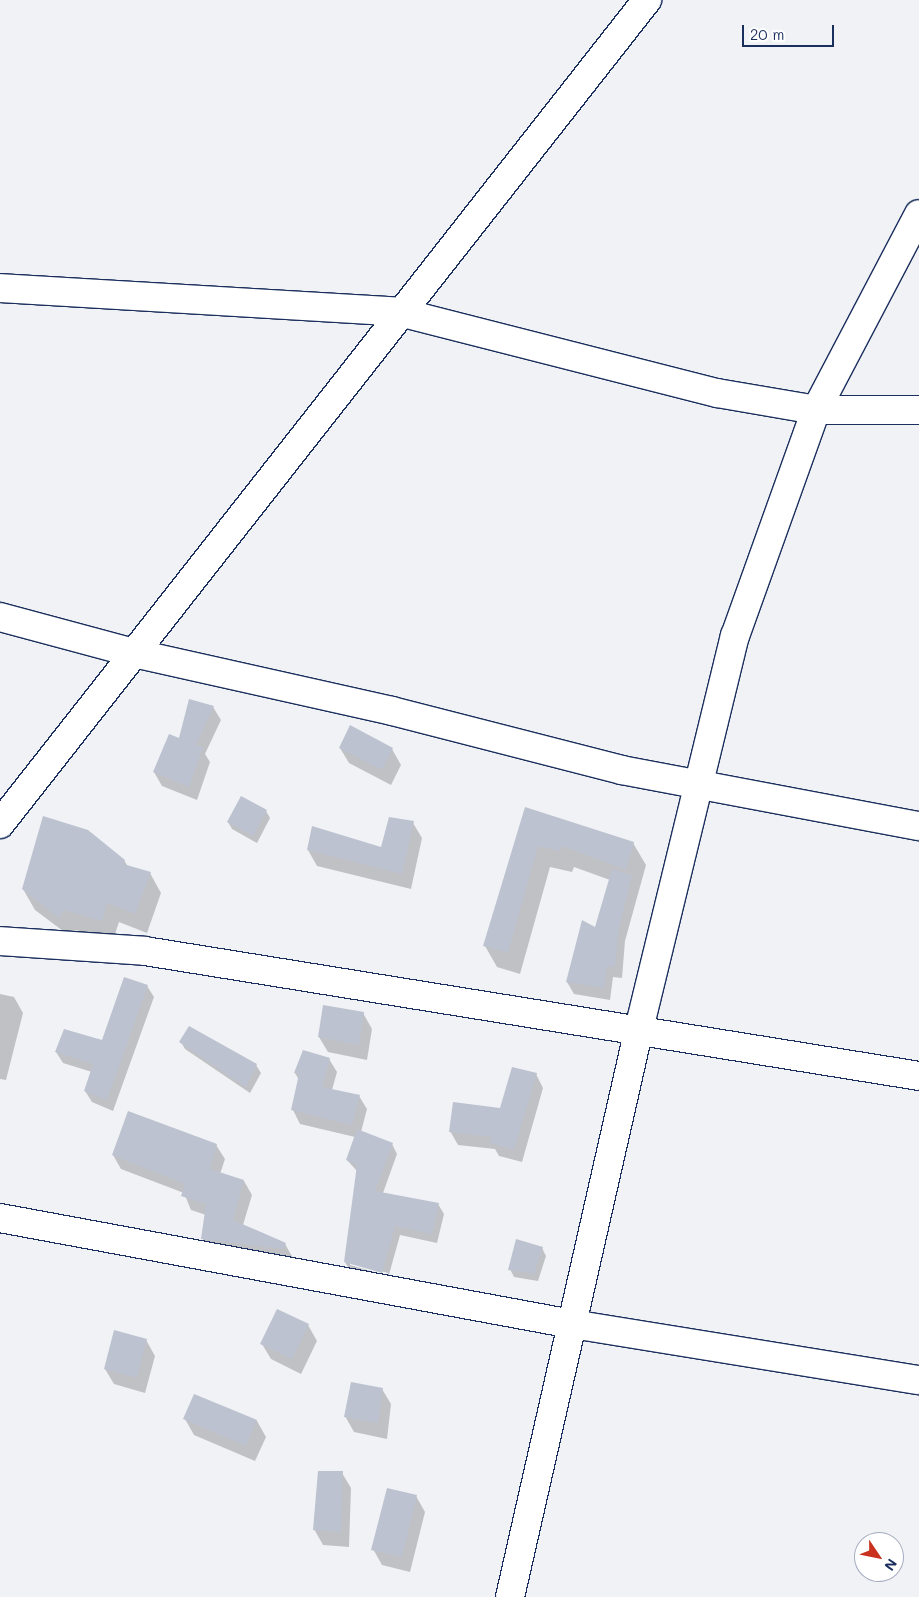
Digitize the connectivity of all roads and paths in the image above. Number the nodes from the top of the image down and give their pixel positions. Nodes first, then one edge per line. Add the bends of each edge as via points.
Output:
1 (647, 0) edge
2 (919, 214) edge
3 (0, 288) edge
4 (399, 312) junction
5 (816, 410) junction
6 (919, 410) edge
7 (0, 617) edge
8 (133, 653) junction
9 (698, 784) junction
10 (0, 824) edge
11 (919, 826) edge
12 (0, 941) edge
13 (638, 1032) junction
14 (919, 1076) edge
15 (0, 1218) edge
16 (572, 1324) junction
17 (919, 1380) edge
18 (510, 1597) edge

1 - 4 main road
2 - 5 main road
3 - 4 main road
4 - 5 main road via 717,392
4 - 8 main road
5 - 6 main road
5 - 9 main road via 735,636
7 - 8 main road
8 - 9 main road via 392,711 622,770
8 - 10 main road
9 - 11 main road
9 - 13 main road
12 - 13 main road via 145,950
13 - 14 main road
13 - 16 main road
15 - 16 main road
16 - 17 main road
16 - 18 main road

